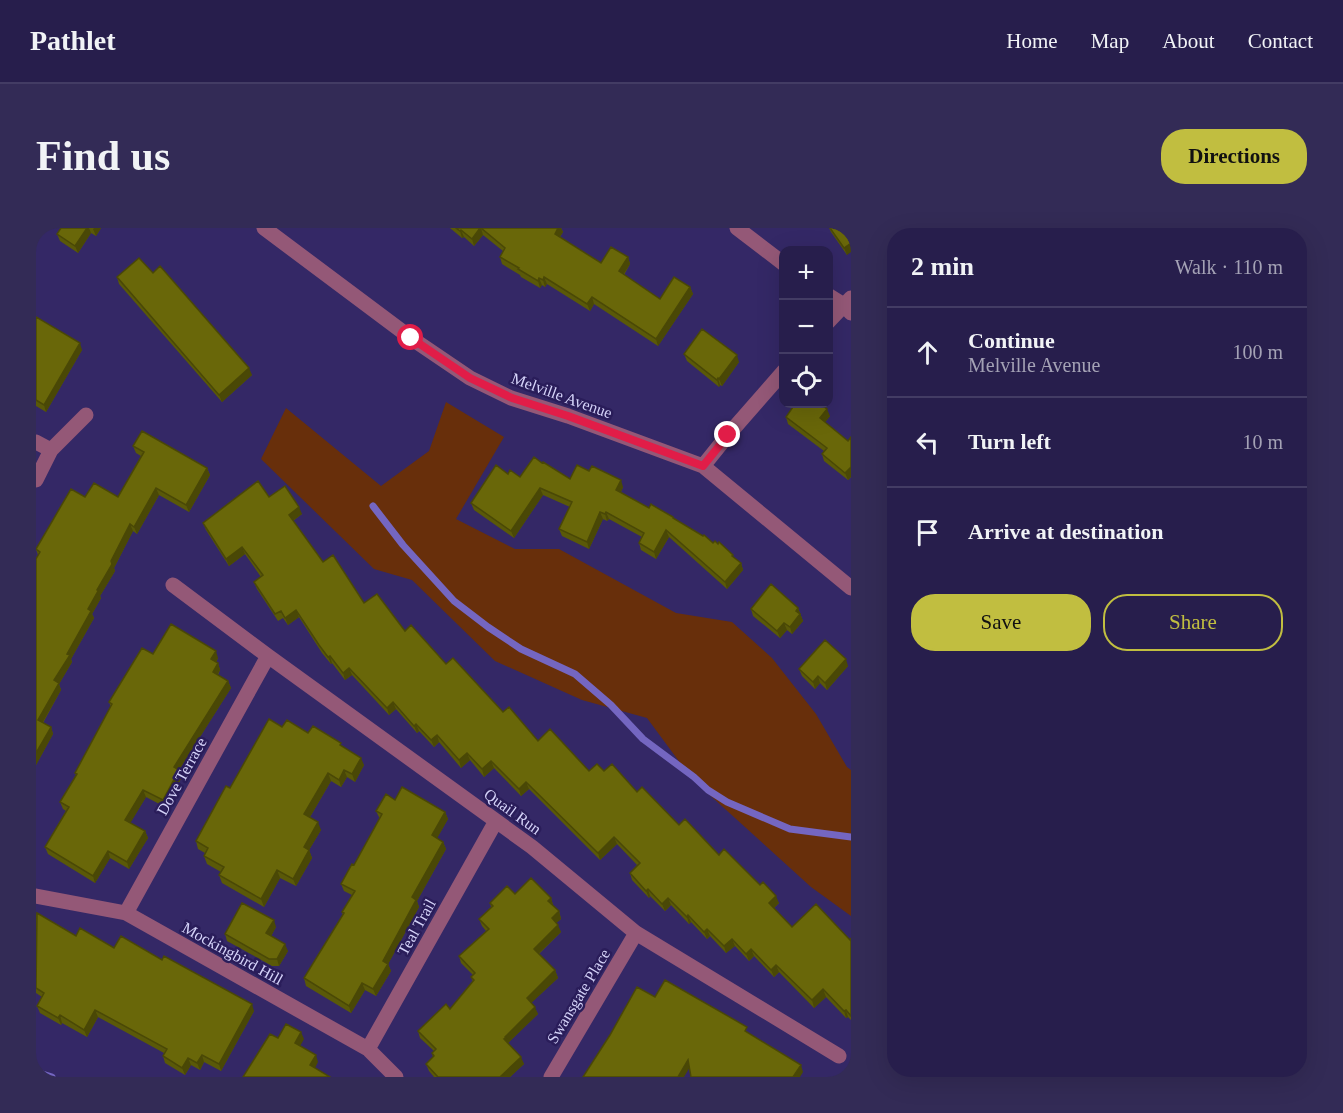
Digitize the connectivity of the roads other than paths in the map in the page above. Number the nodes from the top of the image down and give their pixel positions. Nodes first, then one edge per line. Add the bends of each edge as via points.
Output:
1 (264, 228) edge
2 (737, 228) edge
3 (779, 261) edge
4 (833, 298) edge
5 (848, 306) edge
6 (833, 318) edge
7 (779, 376) edge
8 (86, 415) dead end
9 (36, 442) edge
10 (51, 450) junction
11 (703, 466) junction
12 (36, 480) edge
13 (173, 585) dead end
14 (851, 588) edge
15 (268, 656) junction
16 (496, 821) junction
17 (36, 896) edge
18 (126, 913) junction
19 (636, 933) junction
20 (368, 1049) junction
21 (839, 1056) dead end
22 (396, 1077) edge
23 (551, 1077) edge

1 - 11 street, Melville Avenue via 470,378 512,398
2 - 3 street
4 - 5 street
5 - 6 street
7 - 11 street
8 - 10 street
9 - 10 street
10 - 12 street
11 - 14 street, Melville Avenue
13 - 15 street, Quail Run
15 - 16 street, Quail Run
15 - 18 street, Dove Terrace
16 - 19 street, Quail Run
16 - 20 street, Teal Trail
17 - 18 street, Mockingbird Hill
18 - 20 street, Mockingbird Hill
19 - 21 street, Quail Run
19 - 23 street, Swansgate Place
20 - 22 street, Mockingbird Hill

